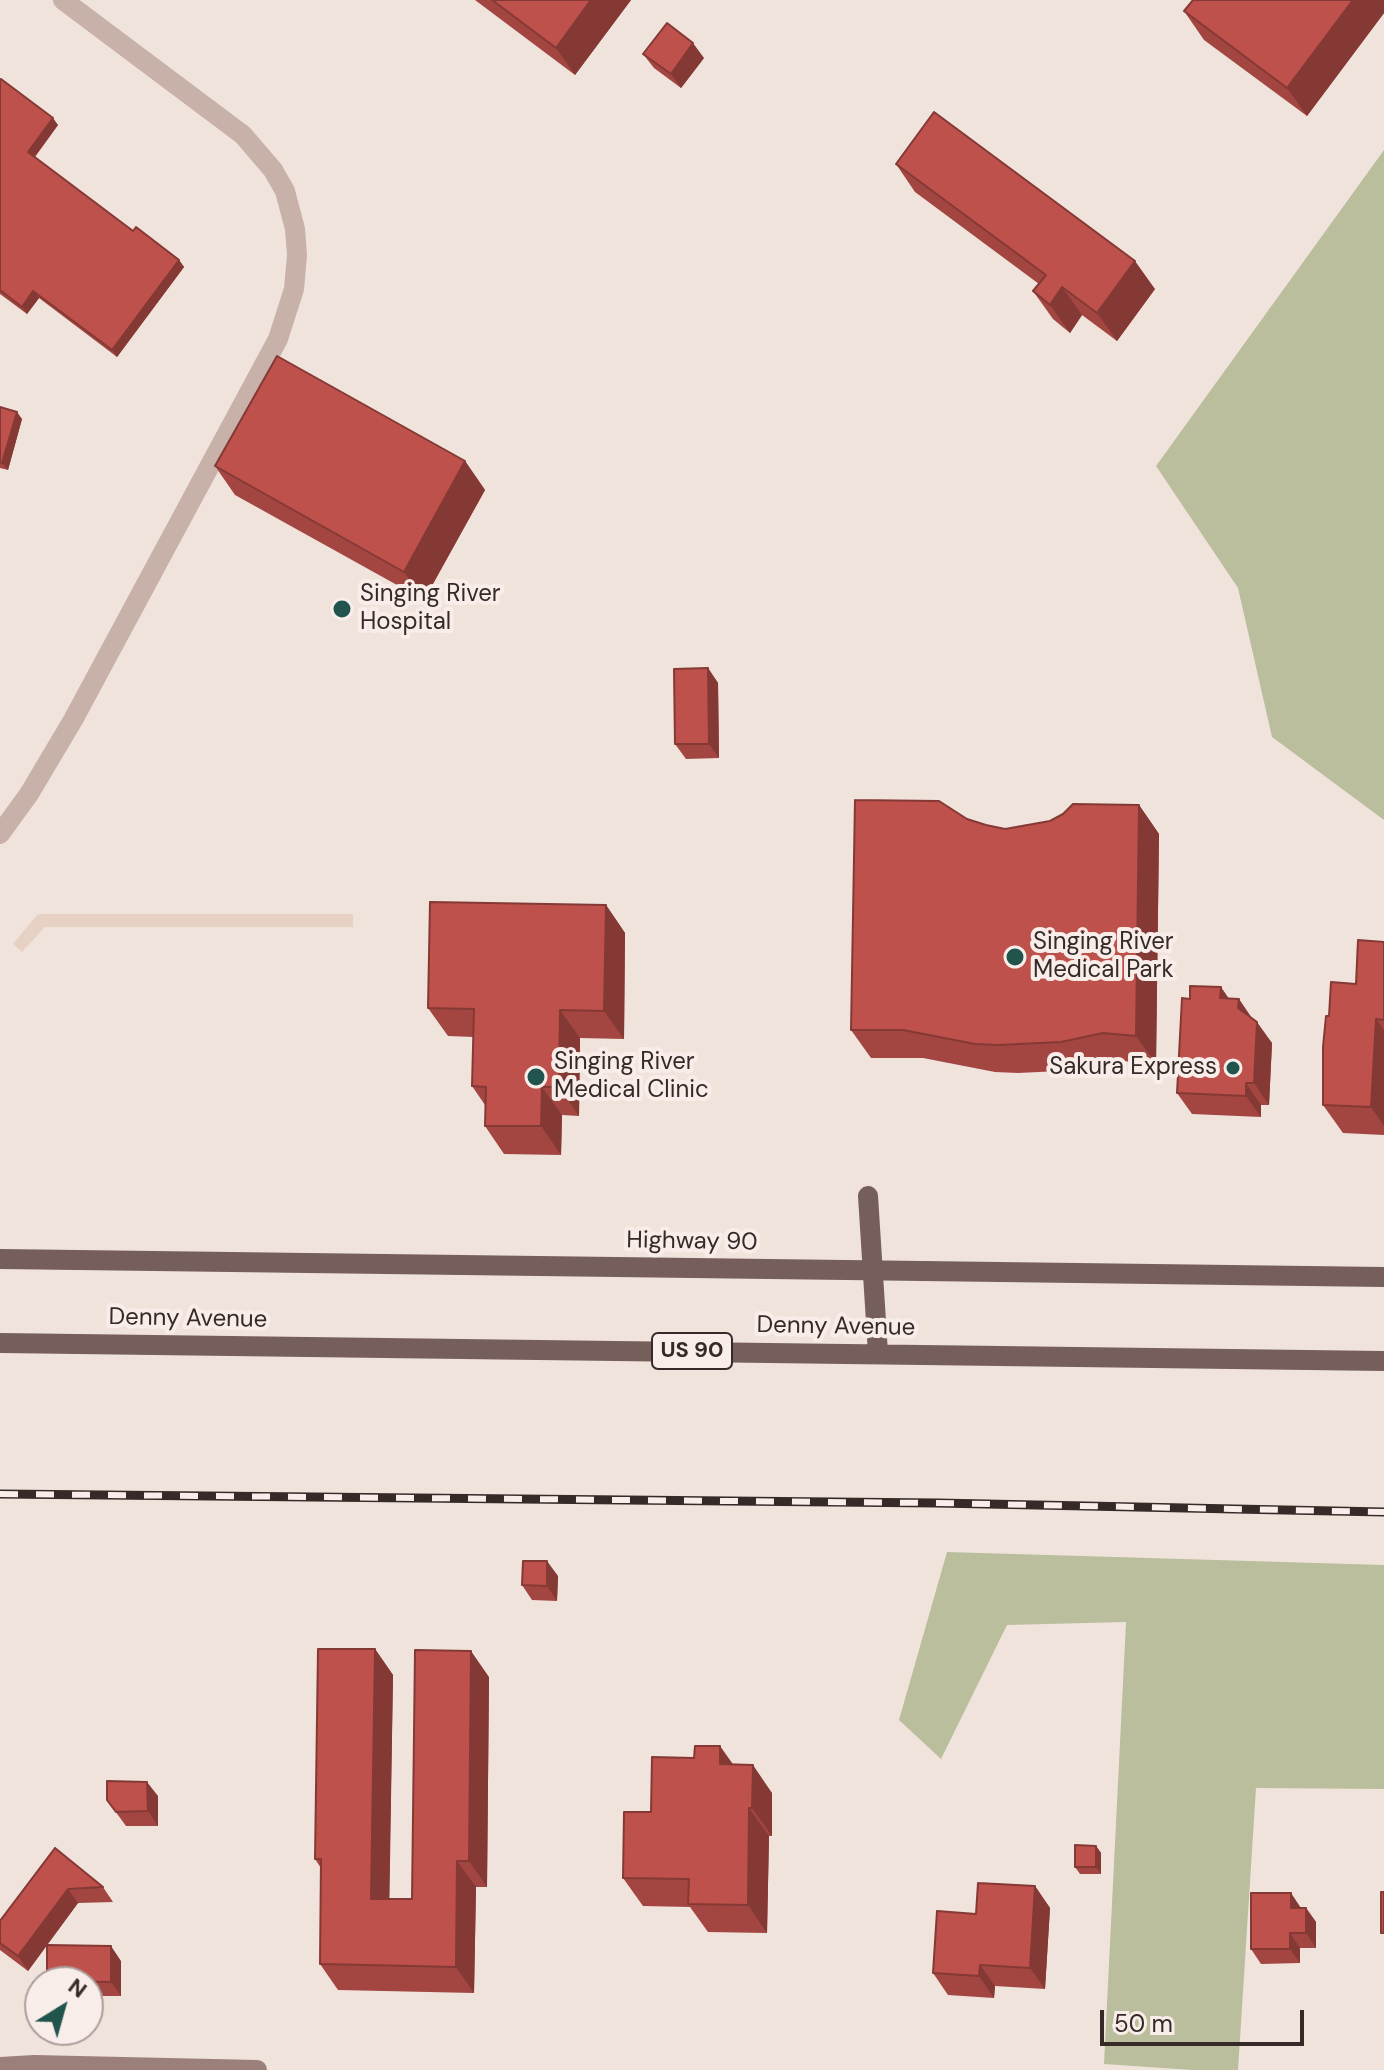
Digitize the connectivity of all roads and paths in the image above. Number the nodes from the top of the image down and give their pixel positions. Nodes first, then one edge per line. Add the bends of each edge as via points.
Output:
1 (63, 0) edge
2 (0, 834) edge
3 (868, 1196) dead end
4 (0, 1259) edge
5 (872, 1270) junction
6 (1384, 1277) edge
7 (0, 1343) edge
8 (878, 1353) junction
9 (1384, 1361) edge
10 (0, 2067) edge
11 (257, 2070) edge

1 - 2 street via 243,135 285,191 297,255 294,289 278,339 73,720
3 - 5 main road
4 - 5 main road, Highway 90
5 - 6 main road, Highway 90
5 - 8 main road
7 - 8 main road, Denny Avenue / US 90
8 - 9 main road, Denny Avenue / US 90
10 - 11 street

